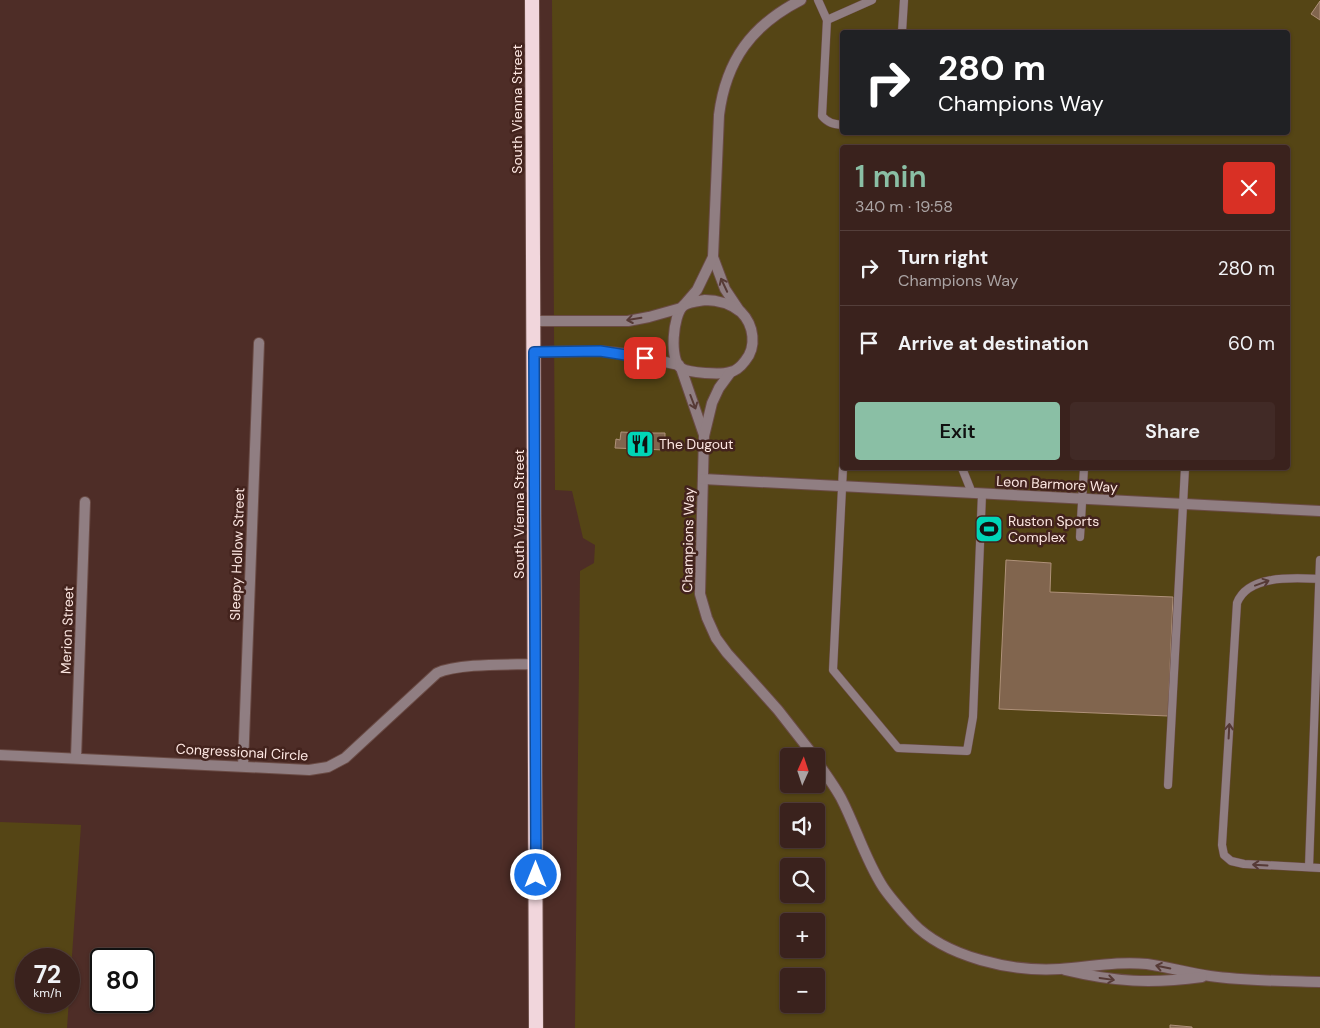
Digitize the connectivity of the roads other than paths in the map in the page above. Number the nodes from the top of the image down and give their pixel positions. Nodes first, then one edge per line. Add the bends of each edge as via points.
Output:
1 (532, 0) edge
2 (801, 0) edge
3 (818, 0) edge
4 (872, 0) edge
5 (904, 0) edge
6 (827, 20) junction
7 (902, 30) edge
8 (840, 125) edge
9 (713, 257) junction
10 (683, 307) junction
11 (740, 312) junction
12 (534, 321) junction
13 (259, 343) dead end
14 (534, 352) junction
15 (680, 367) junction
16 (730, 373) junction
17 (704, 436) junction
18 (844, 470) edge
19 (963, 470) edge
20 (1084, 470) edge
21 (1185, 470) edge
22 (703, 479) junction
23 (842, 486) junction
24 (977, 494) junction
25 (1082, 499) junction
26 (85, 502) dead end
27 (1183, 504) junction
28 (1320, 511) edge
29 (1080, 537) dead end
30 (1320, 560) edge
31 (1320, 579) edge
32 (536, 664) junction
33 (808, 748) edge
34 (0, 755) edge
35 (76, 758) junction
36 (243, 766) junction
37 (825, 774) edge
38 (1168, 785) dead end
39 (1309, 867) junction
40 (1320, 868) edge
41 (1059, 969) junction
42 (1210, 976) junction
43 (1320, 982) edge
44 (536, 1028) edge

1 - 12 highway, South Vienna Street
2 - 9 street, Champions Way via 754,32 734,61 722,95
3 - 6 lane
4 - 6 lane
5 - 7 lane
6 - 8 lane via 822,116 832,124
9 - 10 street, Champions Way via 697,290
11 -> 9 street, Champions Way via 725,289
10 - 11 street via 715,300
10 -> 12 street via 628,321
10 - 15 street, Champions Way via 674,325 673,336
11 - 16 street, Champions Way via 750,325 753,344 748,358
12 - 14 highway, South Vienna Street
13 - 36 street, Sleepy Hollow Street
14 - 15 street via 600,351 628,354
14 - 32 highway, South Vienna Street
15 - 16 street
15 -> 17 street, Champions Way
16 - 17 street, Champions Way via 712,404
17 - 22 street, Champions Way
18 - 23 lane
19 - 24 lane
20 - 25 lane
21 - 27 lane
22 - 23 street, Leon Barmore Way
22 - 33 street, Champions Way via 699,585 707,618 727,653
23 - 24 street, Leon Barmore Way
23 - 24 lane via 832,670 898,748 966,752 973,717
24 - 25 street, Leon Barmore Way
25 - 27 street, Leon Barmore Way
25 - 29 lane
26 - 35 street, Merion Street
27 - 28 street, Leon Barmore Way
27 - 38 lane
30 - 31 lane
31 - 39 lane
39 -> 31 lane via 1231,861 1224,855 1222,845 1239,596 1270,580
32 - 36 street, Congressional Circle via 443,670 345,758 328,767 309,770
32 - 44 highway, South Vienna Street
34 - 35 street, Congressional Circle
35 - 36 street, Congressional Circle
37 - 41 street via 840,797 873,870 914,924 949,947 978,959 998,964
39 - 40 lane
42 -> 41 street via 1138,964 1112,963
41 -> 42 street via 1138,982
42 - 43 street

